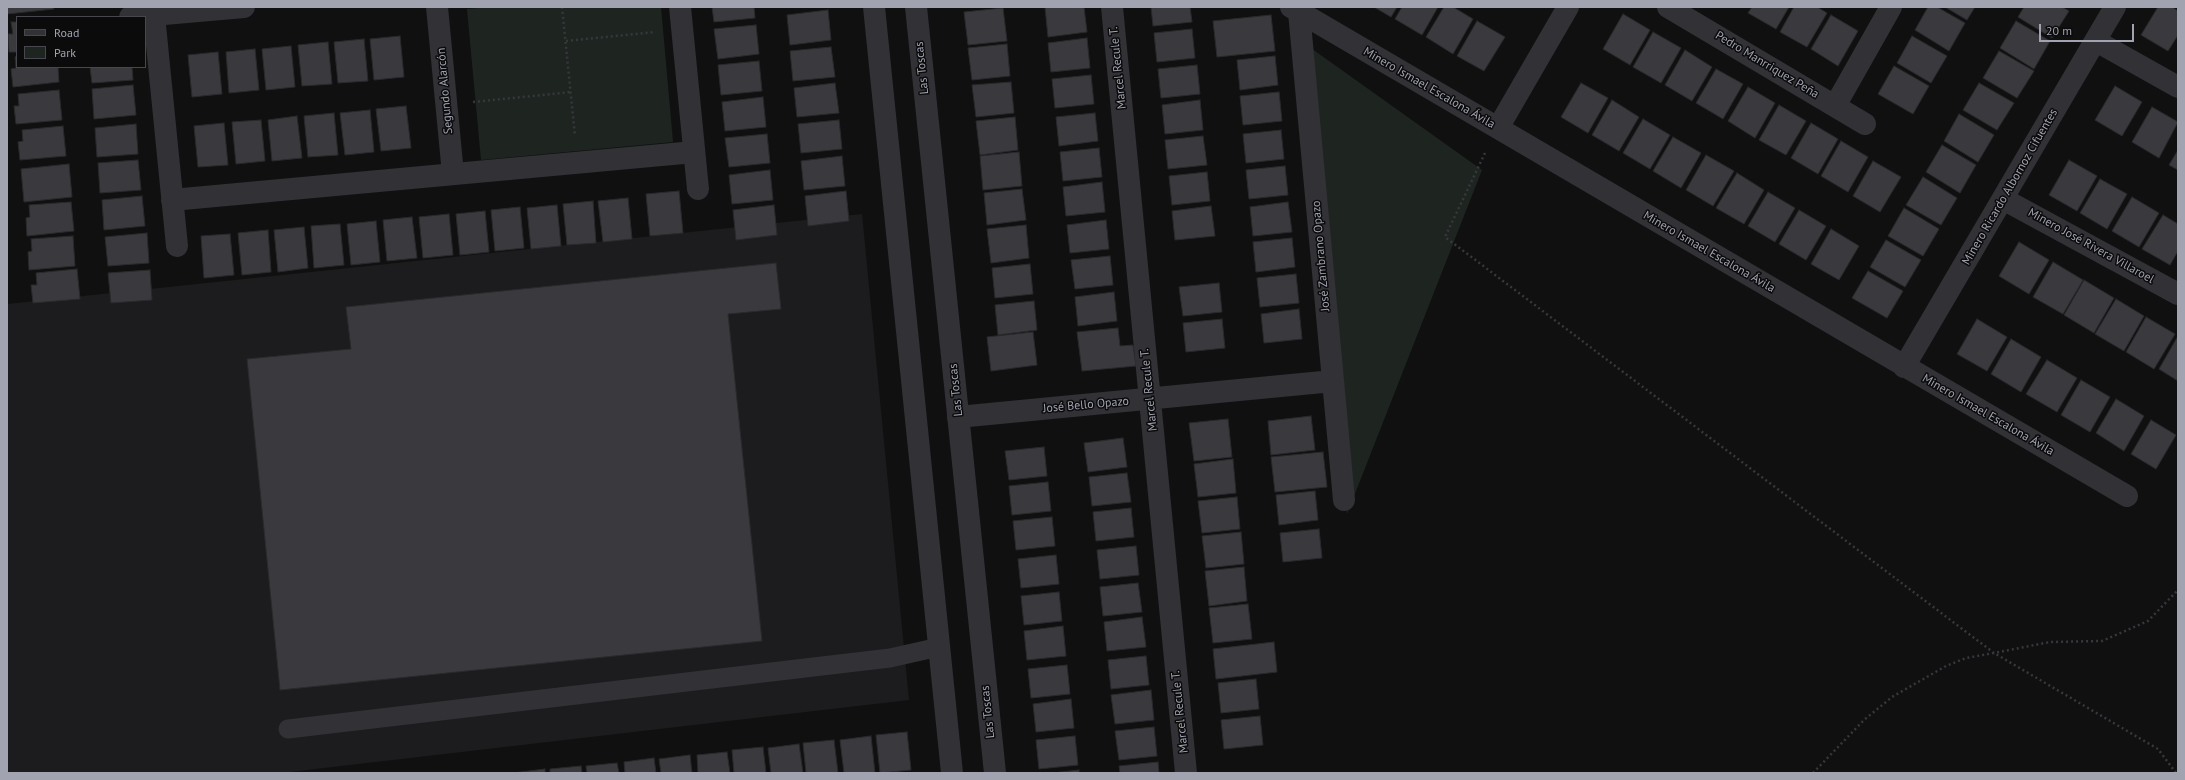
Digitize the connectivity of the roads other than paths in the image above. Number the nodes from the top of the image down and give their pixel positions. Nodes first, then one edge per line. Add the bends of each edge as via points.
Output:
1 (244, 7) edge
2 (437, 7) edge
3 (680, 7) edge
4 (874, 7) edge
5 (916, 7) edge
6 (1112, 7) edge
7 (1568, 7) edge
8 (1668, 7) edge
9 (1891, 7) edge
10 (2116, 7) edge
11 (1295, 9) edge
12 (154, 15) junction
13 (142, 16) edge
14 (2096, 41) junction
15 (2178, 87) edge
16 (1835, 106) junction
17 (1865, 124) dead end
18 (1498, 128) junction
19 (694, 152) junction
20 (453, 174) junction
21 (698, 189) dead end
22 (2003, 198) junction
23 (172, 200) junction
24 (177, 246) dead end
25 (2178, 294) edge
26 (1904, 366) junction
27 (1333, 381) junction
28 (1150, 398) junction
29 (958, 417) junction
30 (2127, 496) dead end
31 (1344, 500) dead end
32 (939, 647) junction
33 (288, 729) dead end
34 (952, 773) edge
35 (995, 773) edge
36 (1186, 773) edge

1 - 12 street
2 - 20 street, Segundo Alarcón
3 - 19 street
4 - 32 street
5 - 29 street, Las Toscas
6 - 28 street, Marcel Recule T.
7 - 18 street
8 - 16 street, Pedro Manrriquez Peña
9 - 16 street
10 - 14 street, Minero Ricardo Albornoz Cifuentes
11 - 18 street, Minero Ismael Escalona Ávila
11 - 27 street, José Zambrano Opazo
12 - 13 street
12 - 23 street
14 - 15 street
14 - 22 street, Minero Ricardo Albornoz Cifuentes
16 - 17 street, Pedro Manrriquez Peña
18 - 26 street, Minero Ismael Escalona Ávila
19 - 20 street
19 - 21 street
20 - 23 street
22 - 25 street, Minero José Rivera Villaroel
22 - 26 street, Minero Ricardo Albornoz Cifuentes
23 - 24 street
26 - 30 street, Minero Ismael Escalona Ávila
27 - 28 street, José Bello Opazo
27 - 31 street, José Zambrano Opazo
28 - 29 street, José Bello Opazo
28 - 36 street, Marcel Recule T.
29 - 35 street, Las Toscas
32 - 33 lane via 882,659
32 - 34 street

